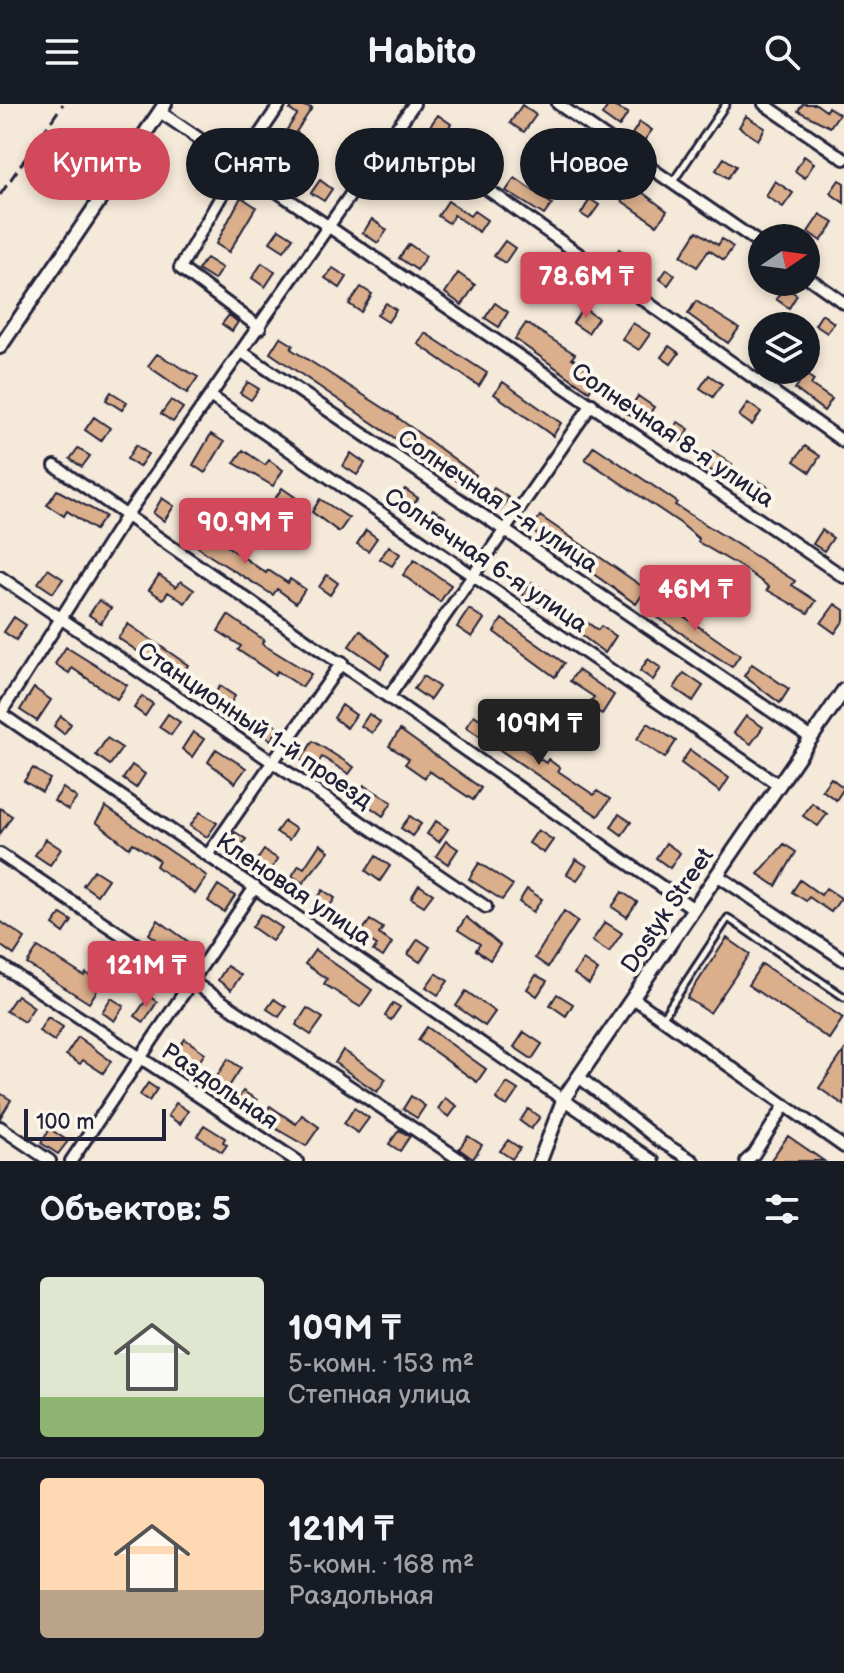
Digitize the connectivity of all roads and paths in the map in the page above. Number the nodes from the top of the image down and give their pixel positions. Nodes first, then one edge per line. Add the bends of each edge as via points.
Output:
1 (280, 104) edge
2 (414, 104) edge
3 (558, 104) edge
4 (726, 104) edge
5 (764, 104) edge
6 (163, 108) edge
7 (398, 126) junction
8 (190, 128) edge
9 (264, 128) edge
10 (844, 159) edge
11 (672, 183) junction
12 (219, 200) edge
13 (290, 200) edge
14 (330, 228) junction
15 (748, 235) edge
16 (820, 286) edge
17 (844, 303) edge
18 (260, 328) junction
19 (0, 347) edge
20 (242, 352) junction
21 (210, 396) junction
22 (592, 404) junction
23 (844, 442) edge
24 (55, 466) dead end
25 (128, 513) junction
26 (505, 529) junction
27 (473, 576) junction
28 (0, 577) edge
29 (844, 577) edge
30 (60, 616) junction
31 (342, 662) junction
32 (844, 690) edge
33 (390, 695) junction
34 (0, 714) edge
35 (811, 738) junction
36 (273, 762) junction
37 (779, 785) junction
38 (0, 854) edge
39 (208, 855) junction
40 (717, 875) junction
41 (255, 887) junction
42 (486, 907) dead end
43 (694, 909) junction
44 (844, 960) edge
45 (0, 965) edge
46 (192, 981) junction
47 (844, 997) edge
48 (633, 998) junction
49 (662, 1018) junction
50 (141, 1057) junction
51 (579, 1077) junction
52 (564, 1098) junction
53 (785, 1105) junction
54 (0, 1127) edge
55 (844, 1147) edge
56 (50, 1161) edge
57 (71, 1161) edge
58 (297, 1161) edge
59 (462, 1161) edge
60 (540, 1161) edge
61 (653, 1161) edge
62 (693, 1161) edge
63 (746, 1161) edge

1 - 9 street
2 - 7 street
3 - 11 street
4 - 11 lane
5 - 10 street
6 - 8 street, Солнечная 8-я улица
6 - 19 street
7 - 14 street
7 - 23 street
11 - 15 street
12 - 18 street via 180,268
13 - 14 street, Солнечная 8-я улица
14 - 18 street
14 - 22 street, Солнечная 8-я улица
16 - 17 street
18 - 20 street
20 - 21 street
20 - 26 street, Солнечная 7-я улица
21 - 25 street
21 - 27 street, Солнечная 6-я улица
22 - 26 street
22 - 29 street, Солнечная 8-я улица
24 - 25 street
25 - 30 street
25 - 31 street
26 - 27 street
26 - 35 street, Солнечная 7-я улица
27 - 33 street
27 - 37 street, Солнечная 6-я улица
28 - 30 street, Станционный 1-й проезд
30 - 34 street
30 - 36 street, Станционный 1-й проезд
31 - 33 street
31 - 36 street
32 - 35 street, Dostyk Street
33 - 43 street
34 - 39 street, Кленовая улица
35 - 37 street, Dostyk Street
36 - 39 street
36 - 42 street, Станционный 1-й проезд
37 - 40 street, Dostyk Street
38 - 46 street
39 - 41 street, Кленовая улица
40 - 43 street, Dostyk Street
40 - 44 street
41 - 46 street
41 - 52 street, Кленовая улица
43 - 48 street, Dostyk Street
45 - 50 street, Раздольная
46 - 50 street
46 - 59 street
47 - 49 lane via 728,918
48 - 49 street
48 - 51 street, Dostyk Street
49 - 53 street
50 - 57 street
50 - 58 street, Раздольная
51 - 52 street, Dostyk Street
51 - 62 street
52 - 60 street, Dostyk Street
52 - 61 street, Кленовая улица
53 - 55 street
53 - 63 street
54 - 56 street

